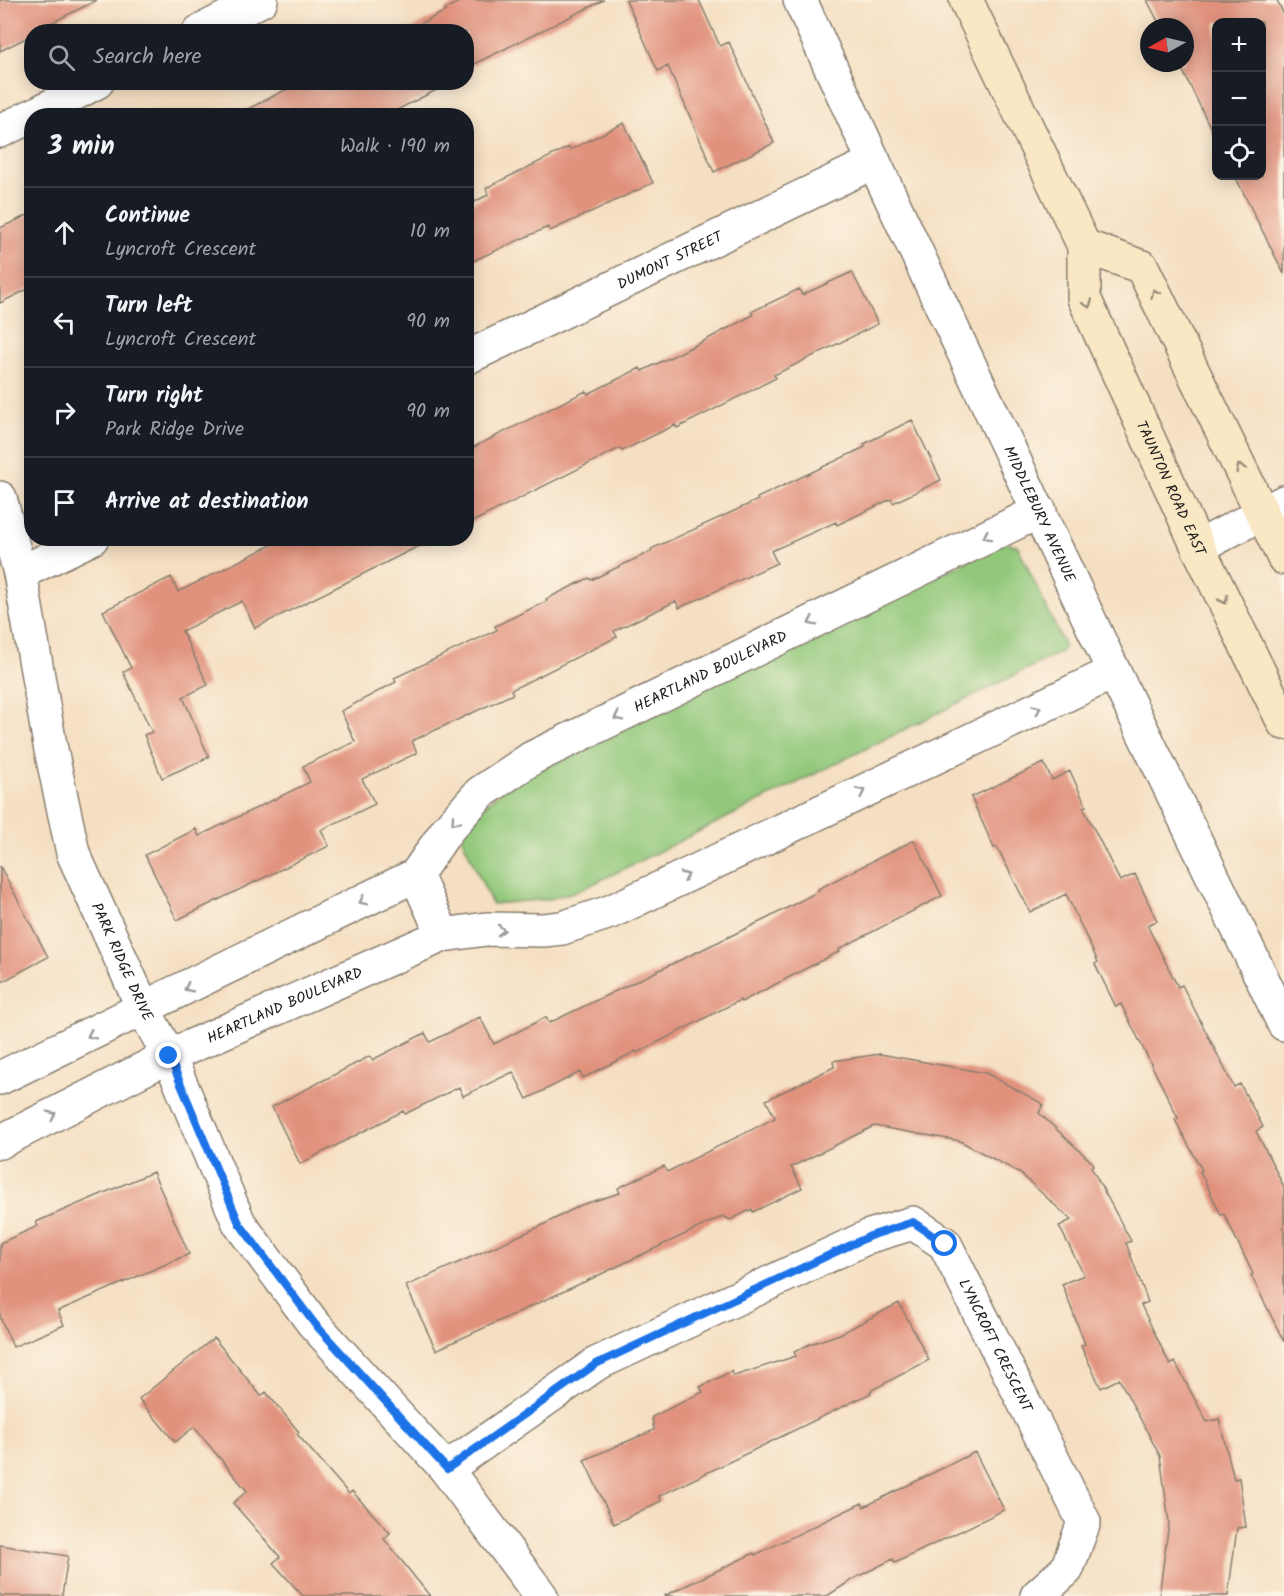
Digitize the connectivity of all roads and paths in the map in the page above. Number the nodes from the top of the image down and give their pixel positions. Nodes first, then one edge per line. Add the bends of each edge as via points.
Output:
1 (261, 0) edge
2 (800, 0) edge
3 (966, 0) edge
4 (214, 24) edge
5 (82, 90) edge
6 (47, 108) edge
7 (24, 120) edge
8 (0, 131) edge
9 (874, 162) junction
10 (1084, 246) junction
11 (474, 354) edge
12 (0, 498) edge
13 (1273, 507) edge
14 (1040, 511) junction
15 (76, 546) edge
16 (1198, 548) junction
17 (1284, 558) edge
18 (20, 573) junction
19 (1114, 672) junction
20 (1284, 723) edge
21 (416, 875) junction
22 (443, 935) junction
23 (144, 1010) junction
24 (1284, 1024) edge
25 (169, 1056) junction
26 (0, 1078) edge
27 (0, 1142) edge
28 (447, 1469) junction
29 (542, 1596) edge
30 (1037, 1596) edge

1 - 4 street
2 - 9 street, MIDDLEBURY AVENUE
3 - 10 main road, TAUNTON ROAD EAST
5 - 6 street
7 - 8 street
9 - 11 street, DUMONT STREET
9 - 14 street, MIDDLEBURY AVENUE
13 -> 10 main road via 1142,267
10 -> 16 main road, TAUNTON ROAD EAST via 1084,298
12 - 18 street, PARK RIDGE DRIVE
13 - 16 street
13 - 17 main road
14 - 19 street, MIDDLEBURY AVENUE
14 -> 21 street, HEARTLAND BOULEVARD via 532,759 480,793 447,830
15 - 18 street
16 -> 20 main road, TAUNTON ROAD EAST
18 - 23 street, PARK RIDGE DRIVE via 73,853
22 -> 19 street, HEARTLAND BOULEVARD via 486,929 553,929 610,912
19 - 24 street, MIDDLEBURY AVENUE
21 - 22 street
21 -> 23 street, HEARTLAND BOULEVARD
22 - 25 street, HEARTLAND BOULEVARD
23 - 25 street, PARK RIDGE DRIVE
23 -> 26 street, HEARTLAND BOULEVARD
27 -> 25 street, HEARTLAND BOULEVARD
25 - 28 street, PARK RIDGE DRIVE via 239,1223 314,1323
28 - 29 street, PARK RIDGE DRIVE
28 - 30 street, LYNCROFT CRESCENT via 596,1364 870,1236 913,1222 945,1244 1084,1522 1067,1569

